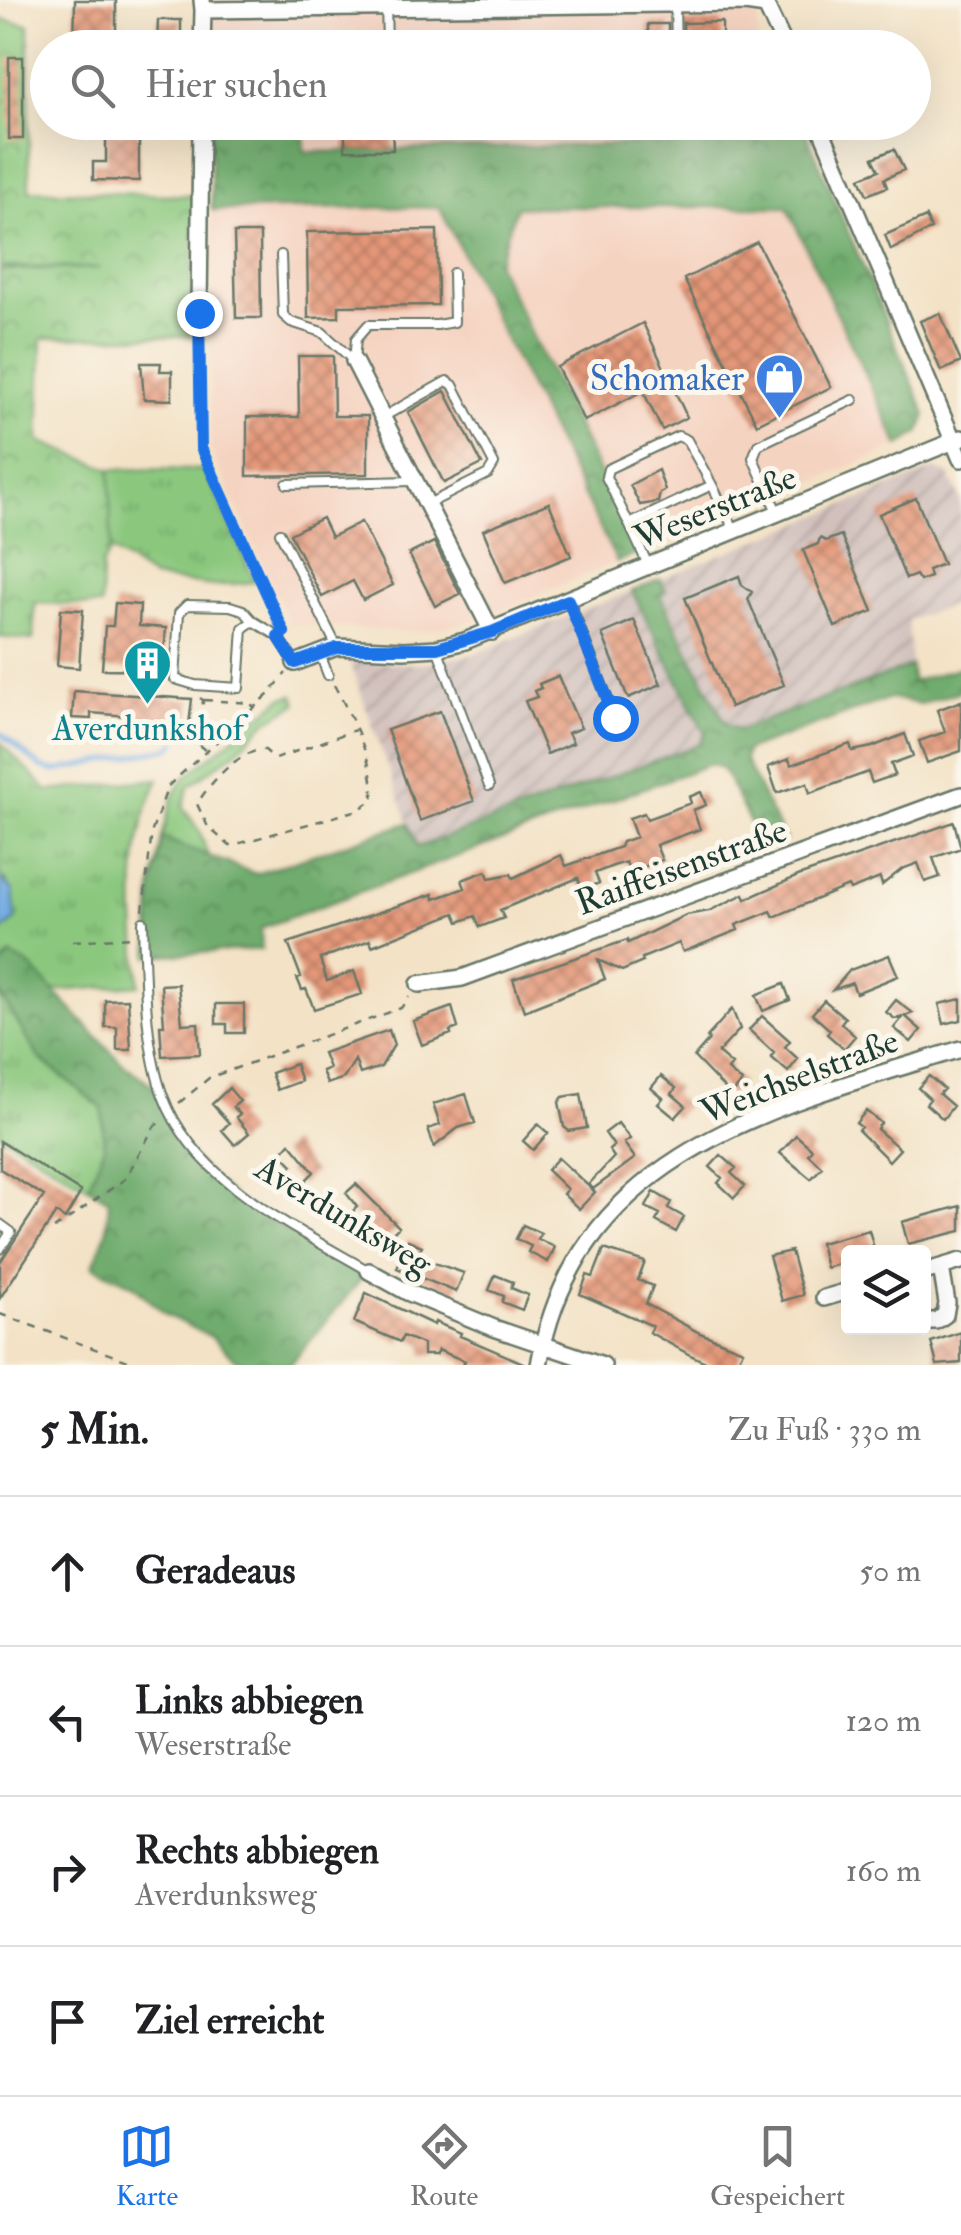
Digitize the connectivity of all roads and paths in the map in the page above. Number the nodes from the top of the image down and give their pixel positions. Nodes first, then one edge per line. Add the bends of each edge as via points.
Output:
1 (759, 3) edge
2 (386, 4) edge
3 (675, 4) junction
4 (203, 5) edge
5 (202, 30) edge
6 (387, 30) edge
7 (676, 30) edge
8 (778, 30) edge
9 (202, 140) edge
10 (826, 140) edge
11 (280, 255) dead end
12 (453, 273) dead end
13 (199, 313) joint
14 (354, 361) junction
15 (853, 400) dead end
16 (382, 417) junction
17 (957, 440) edge
18 (961, 459) edge
19 (414, 482) junction
20 (287, 484) dead end
21 (712, 485) junction
22 (426, 505) junction
23 (778, 514) junction
24 (629, 524) junction
25 (736, 531) junction
26 (280, 533) dead end
27 (649, 567) junction
28 (568, 600) junction
29 (253, 622) junction
30 (492, 632) junction
31 (278, 636) junction
32 (337, 648) junction
33 (437, 648) junction
34 (320, 654) junction
35 (295, 663) junction
36 (328, 675) joint
37 (195, 685) junction
38 (202, 700) junction
39 (254, 707) junction
40 (615, 718) dead end
41 (354, 730) junction
42 (205, 750) junction
43 (489, 786) dead end
44 (961, 795) edge
45 (143, 922) joint
46 (143, 936) junction
47 (73, 942) dead end
48 (419, 984) joint
49 (961, 1049) edge
50 (170, 1111) junction
51 (0, 1224) edge
52 (54, 1229) dead end
53 (0, 1249) edge
54 (961, 1261) edge
55 (941, 1267) junction
56 (369, 1270) joint
57 (931, 1270) edge
58 (841, 1294) edge
59 (824, 1298) dead end
60 (0, 1314) edge
61 (931, 1322) edge
62 (543, 1342) junction
63 (139, 1365) edge
64 (539, 1365) edge
65 (603, 1365) edge

1 - 3 street
1 - 8 street
2 - 3 street
2 - 4 street
2 - 6 lane
3 - 7 lane
4 - 5 street
9 - 13 street
10 - 17 street
11 - 14 lane via 283,315 322,332
12 - 14 lane via 454,322 368,325 356,339
13 - 31 path via 201,448 284,632
14 - 16 street
15 - 23 lane via 758,446 753,458
16 - 19 street
16 - 22 lane via 447,381 494,464 488,474
17 - 18 street
17 - 23 street, Weserstraße
19 - 20 lane
19 - 22 street
21 - 24 lane
21 - 24 lane via 687,440 678,436 608,469
21 - 25 lane
22 - 30 street
23 - 25 street, Weserstraße
24 - 27 lane
25 - 27 street, Weserstraße
26 - 32 lane
27 - 28 street, Weserstraße
28 - 30 street, Weserstraße
28 - 40 lane
29 - 31 lane
29 - 37 lane via 243,628 239,688
29 - 37 lane via 230,606 187,605 179,613 175,679
30 - 33 street, Weserstraße
31 - 35 lane
32 - 33 street, Weserstraße
32 - 34 street, Weserstraße
33 - 43 lane
34 - 35 street, Weserstraße
34 - 36 lane
35 - 39 path
36 - 41 path
37 - 38 path
38 - 39 path
38 - 42 path
39 - 42 path
41 - 41 path via 374,781 373,800 358,810 230,846 208,827 197,804 212,780 256,750 274,760
42 - 45 path via 168,786 158,810
44 - 48 street, Raiffeisenstraße via 462,978
45 - 46 lane, Averdunksweg
46 - 47 path
46 - 50 lane, Averdunksweg via 150,1025
48 - 50 path via 401,1008 209,1078
49 - 62 street, Weichselstraße via 751,1120 666,1165 632,1192 572,1263
50 - 52 path via 125,1179
50 - 56 lane, Averdunksweg via 202,1157 233,1185
51 - 53 lane via 11,1232
54 - 55 street
55 - 57 street
55 - 61 street via 945,1314
56 - 62 street, Averdunksweg via 494,1328
58 - 59 street
60 - 63 path
62 - 64 street, Weichselstraße
62 - 65 street, Averdunksweg

